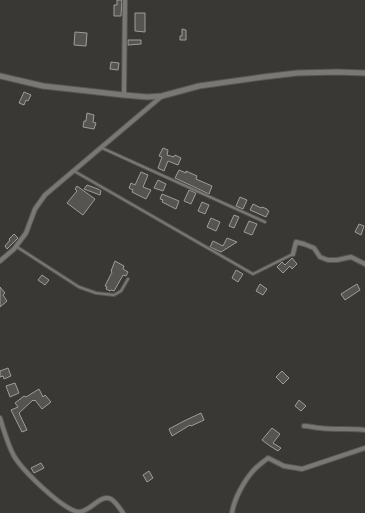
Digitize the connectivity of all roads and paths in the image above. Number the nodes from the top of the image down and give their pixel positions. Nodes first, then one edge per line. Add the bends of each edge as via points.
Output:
1 (125, 0) edge
2 (365, 73) edge
3 (0, 76) edge
4 (124, 95) junction
5 (162, 96) junction
6 (101, 148) junction
7 (74, 171) junction
8 (264, 222) dead end
9 (16, 246) junction
10 (293, 254) joint
11 (0, 261) edge
12 (365, 264) edge
13 (128, 279) dead end
14 (0, 418) edge
15 (304, 426) dead end
16 (365, 430) edge
17 (365, 448) edge
18 (123, 513) edge
19 (232, 513) edge

1 - 4 street
2 - 5 street via 329,72 262,76 199,86
3 - 4 street via 43,86
4 - 5 street
5 - 6 street
6 - 7 street
6 - 8 lane
7 - 9 street via 45,195 35,209 26,233
7 - 10 lane via 253,274
9 - 11 street
9 - 13 lane via 79,287 96,293 114,295
10 - 12 street via 296,242 314,248 320,256 328,260 351,257
14 - 18 street via 17,460 51,495 78,512 108,498
15 - 16 street
17 - 19 street via 302,469 284,466 268,458 246,481 235,501

